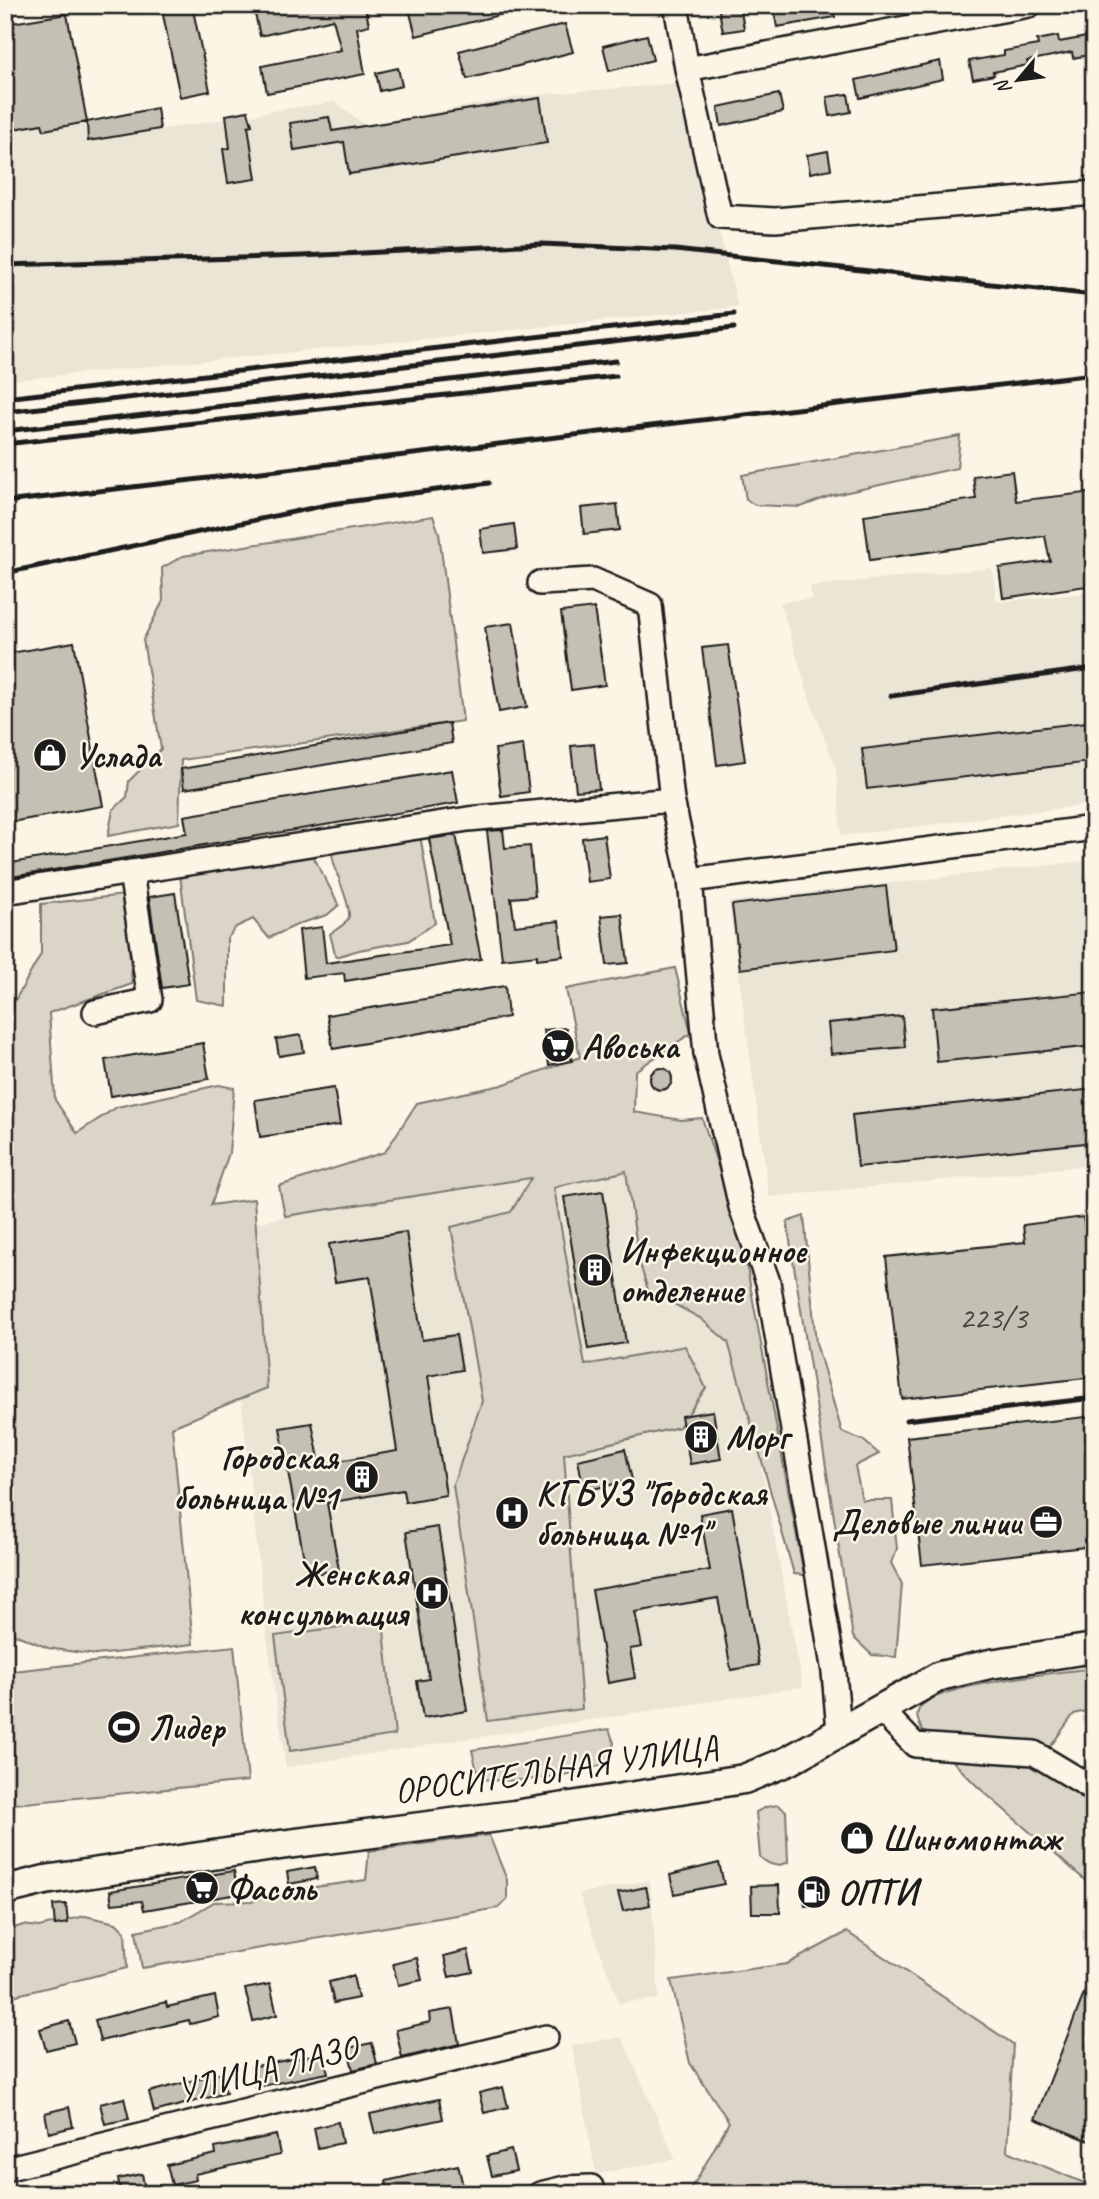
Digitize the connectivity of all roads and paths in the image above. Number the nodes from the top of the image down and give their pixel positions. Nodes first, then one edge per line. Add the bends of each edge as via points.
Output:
1 (676, 5) edge
2 (1029, 5) edge
3 (687, 69) junction
4 (1094, 193) edge
5 (540, 583) dead end
6 (672, 800) junction
7 (1094, 828) edge
8 (131, 872) junction
9 (690, 880) junction
10 (5, 892) edge
11 (95, 1012) dead end
12 (1094, 1648) edge
13 (880, 1709) junction
14 (839, 1731) junction
15 (1094, 1788) edge
16 (5, 1890) edge
17 (546, 2037) dead end
18 (5, 2169) edge
19 (591, 2187) dead end
20 (540, 2194) edge

1 - 3 street
2 - 3 street
3 - 4 street via 720,217 775,220
5 - 6 street via 593,580 650,605
6 - 8 street via 468,819
6 - 9 street
7 - 9 street
8 - 10 street
8 - 11 street via 150,1000
9 - 14 street via 706,1054 741,1207 768,1282 834,1672
12 - 13 main road, ОРОСИТЕЛЬНАЯ УЛИЦА via 940,1676
13 - 14 main road, ОРОСИТЕЛЬНАЯ УЛИЦА
13 - 15 street via 915,1745 1034,1753
14 - 16 main road, ОРОСИТЕЛЬНАЯ УЛИЦА via 788,1761 733,1781 45,1880
17 - 18 street, УЛИЦА ЛАЗО
19 - 20 street

